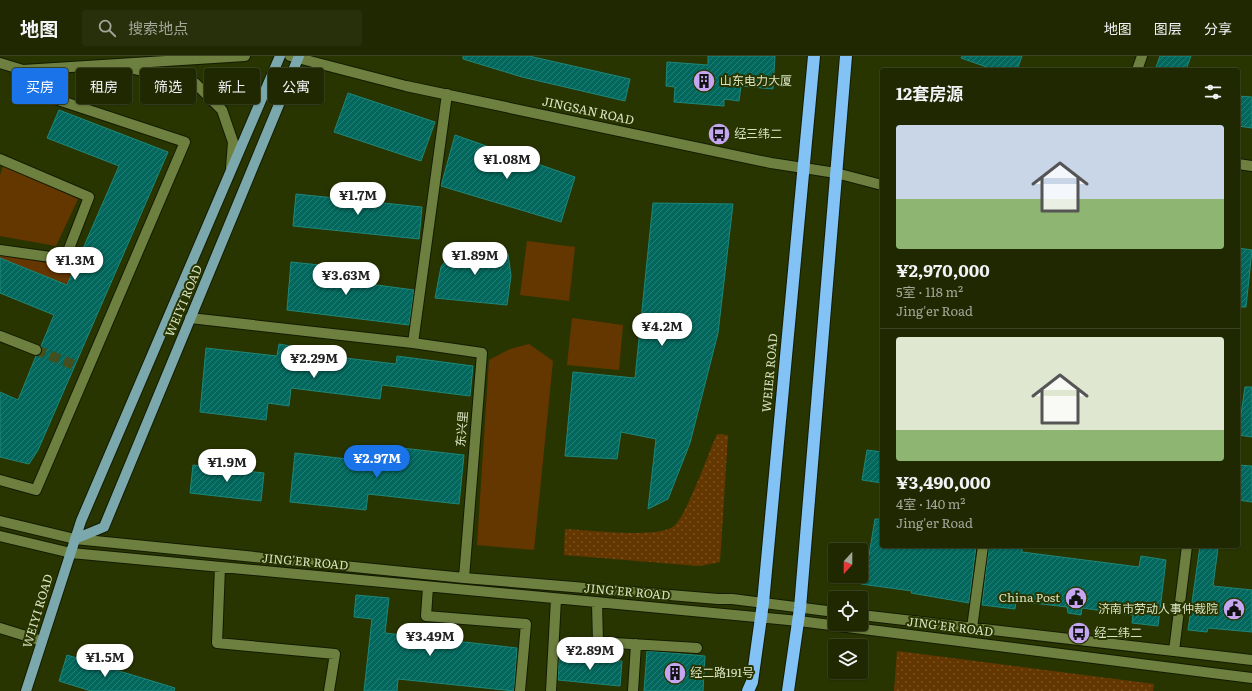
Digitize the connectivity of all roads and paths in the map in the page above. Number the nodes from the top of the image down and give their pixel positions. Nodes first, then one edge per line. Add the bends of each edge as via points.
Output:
1 (245, 56) edge
2 (280, 56) edge
3 (814, 56) edge
4 (846, 56) edge
5 (1142, 56) edge
6 (296, 57) edge
7 (99, 60) edge
8 (0, 63) edge
9 (113, 64) junction
10 (16, 68) edge
11 (38, 68) edge
12 (1138, 68) edge
13 (447, 94) junction
14 (68, 103) edge
15 (0, 160) edge
16 (1240, 164) edge
17 (1252, 166) edge
18 (802, 168) junction
19 (231, 172) junction
20 (836, 173) junction
21 (880, 184) edge
22 (0, 250) edge
23 (190, 318) junction
24 (0, 336) edge
25 (412, 343) junction
26 (36, 350) tunnel mouth
27 (77, 366) tunnel mouth
28 (87, 370) junction
29 (0, 480) edge
30 (0, 520) edge
31 (0, 536) edge
32 (75, 539) junction
33 (983, 548) edge
34 (1187, 548) edge
35 (71, 553) junction
36 (220, 567) junction
37 (464, 578) junction
38 (428, 587) junction
39 (556, 599) junction
40 (597, 603) junction
41 (763, 603) junction
42 (800, 608) junction
43 (828, 611) edge
44 (868, 616) edge
45 (761, 617) junction
46 (799, 621) junction
47 (0, 628) edge
48 (972, 628) junction
49 (42, 641) junction
50 (636, 644) junction
51 (697, 648) dead end
52 (1174, 651) junction
53 (1252, 660) edge
54 (1252, 678) edge
55 (26, 691) edge
56 (329, 691) edge
57 (520, 691) edge
58 (551, 691) edge
59 (633, 691) edge
60 (748, 691) edge
61 (788, 691) edge

1 - 9 street
2 - 19 main road, WEIYI ROAD
3 - 18 highway, WEIER ROAD
4 - 20 highway
5 - 12 street
6 - 13 street, JINGSAN ROAD
6 - 23 main road, WEIYI ROAD
7 - 9 street
7 - 11 street
8 - 10 street
9 - 19 street via 195,83 222,110 233,142
13 - 18 street, JINGSAN ROAD
13 - 25 street
14 - 28 street via 185,142
15 - 22 street via 89,197 65,259
16 - 17 street
18 - 20 street, JINGSAN ROAD
18 - 41 highway, WEIER ROAD
19 - 32 main road, WEIYI ROAD
20 - 21 street, JINGSAN ROAD
20 - 42 highway
23 - 25 street, 东兴里
23 - 32 main road, WEIYI ROAD via 104,526
24 - 26 street
25 - 37 street, 东兴里 via 482,353
27 - 28 street
28 - 29 street via 36,490
30 - 32 street, JING'ER ROAD
31 - 35 street, JING'ER ROAD
32 - 35 main road, WEIYI ROAD
32 - 37 street, JING'ER ROAD
33 - 48 street
34 - 52 street
35 - 36 street, JING'ER ROAD
35 - 49 main road, WEIYI ROAD
36 - 38 street, JING'ER ROAD
36 - 56 street via 217,643 334,654
37 - 41 street, JING'ER ROAD via 718,600 732,598
38 - 39 street, JING'ER ROAD
38 - 57 street via 426,616 526,624
39 - 40 street, JING'ER ROAD
39 - 58 street
40 - 45 street, JING'ER ROAD
40 - 50 street via 598,642
41 - 42 street, JING'ER ROAD
41 - 45 highway, WEIER ROAD
42 - 43 street, JING'ER ROAD
42 - 46 highway
44 - 48 street, JING'ER ROAD
45 - 46 street, JING'ER ROAD
45 - 60 highway, WEIER ROAD via 752,682
46 - 54 street, JING'ER ROAD
46 - 61 highway
47 - 49 street
48 - 52 street, JING'ER ROAD
49 - 55 main road, WEIYI ROAD
50 - 51 street
50 - 59 street
52 - 53 street, JING'ER ROAD

